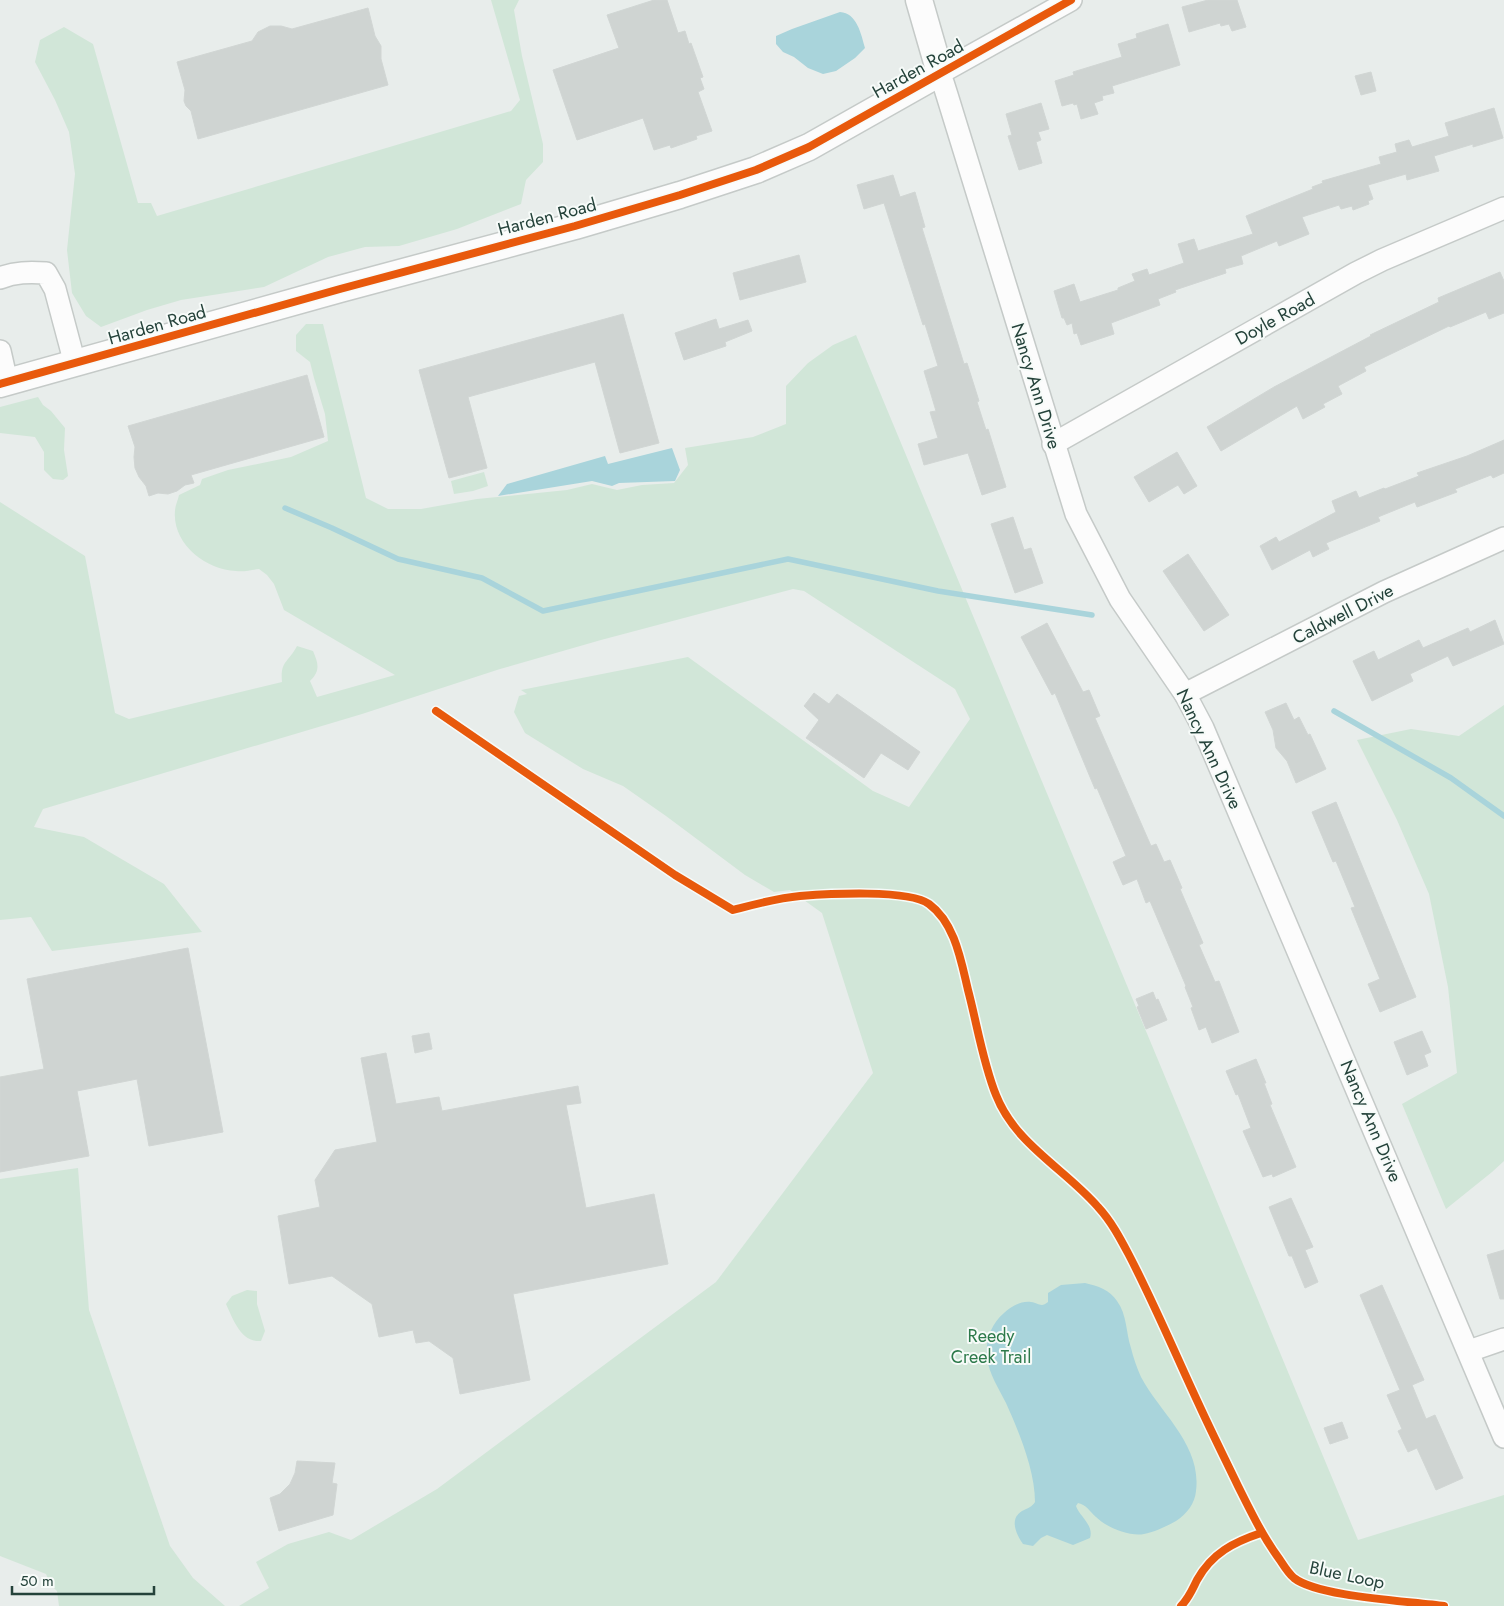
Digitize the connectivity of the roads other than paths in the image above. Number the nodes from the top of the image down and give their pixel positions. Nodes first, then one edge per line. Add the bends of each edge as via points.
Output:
1 (919, 0) edge
2 (1071, 0) edge
3 (940, 73) junction
4 (1504, 208) edge
5 (0, 278) edge
6 (0, 351) edge
7 (75, 364) junction
8 (4, 383) edge
9 (1053, 444) junction
10 (1504, 538) edge
11 (1185, 694) junction
12 (1504, 1339) edge
13 (1468, 1351) junction
14 (1504, 1437) edge

1 - 3 street, Nancy Ann Drive
2 - 3 street, Harden Road
3 - 7 street, Harden Road via 809,147 756,170 575,226
3 - 9 street, Nancy Ann Drive
4 - 9 street, Doyle Road via 1356,273
5 - 7 street via 29,272 46,273 55,289
6 - 8 street
7 - 8 street, Harden Road
9 - 11 street, Nancy Ann Drive via 1076,514 1092,548 1120,599
10 - 11 street, Caldwell Drive via 1384,592
11 - 13 street, Nancy Ann Drive via 1203,728
12 - 13 street
13 - 14 street, Nancy Ann Drive

